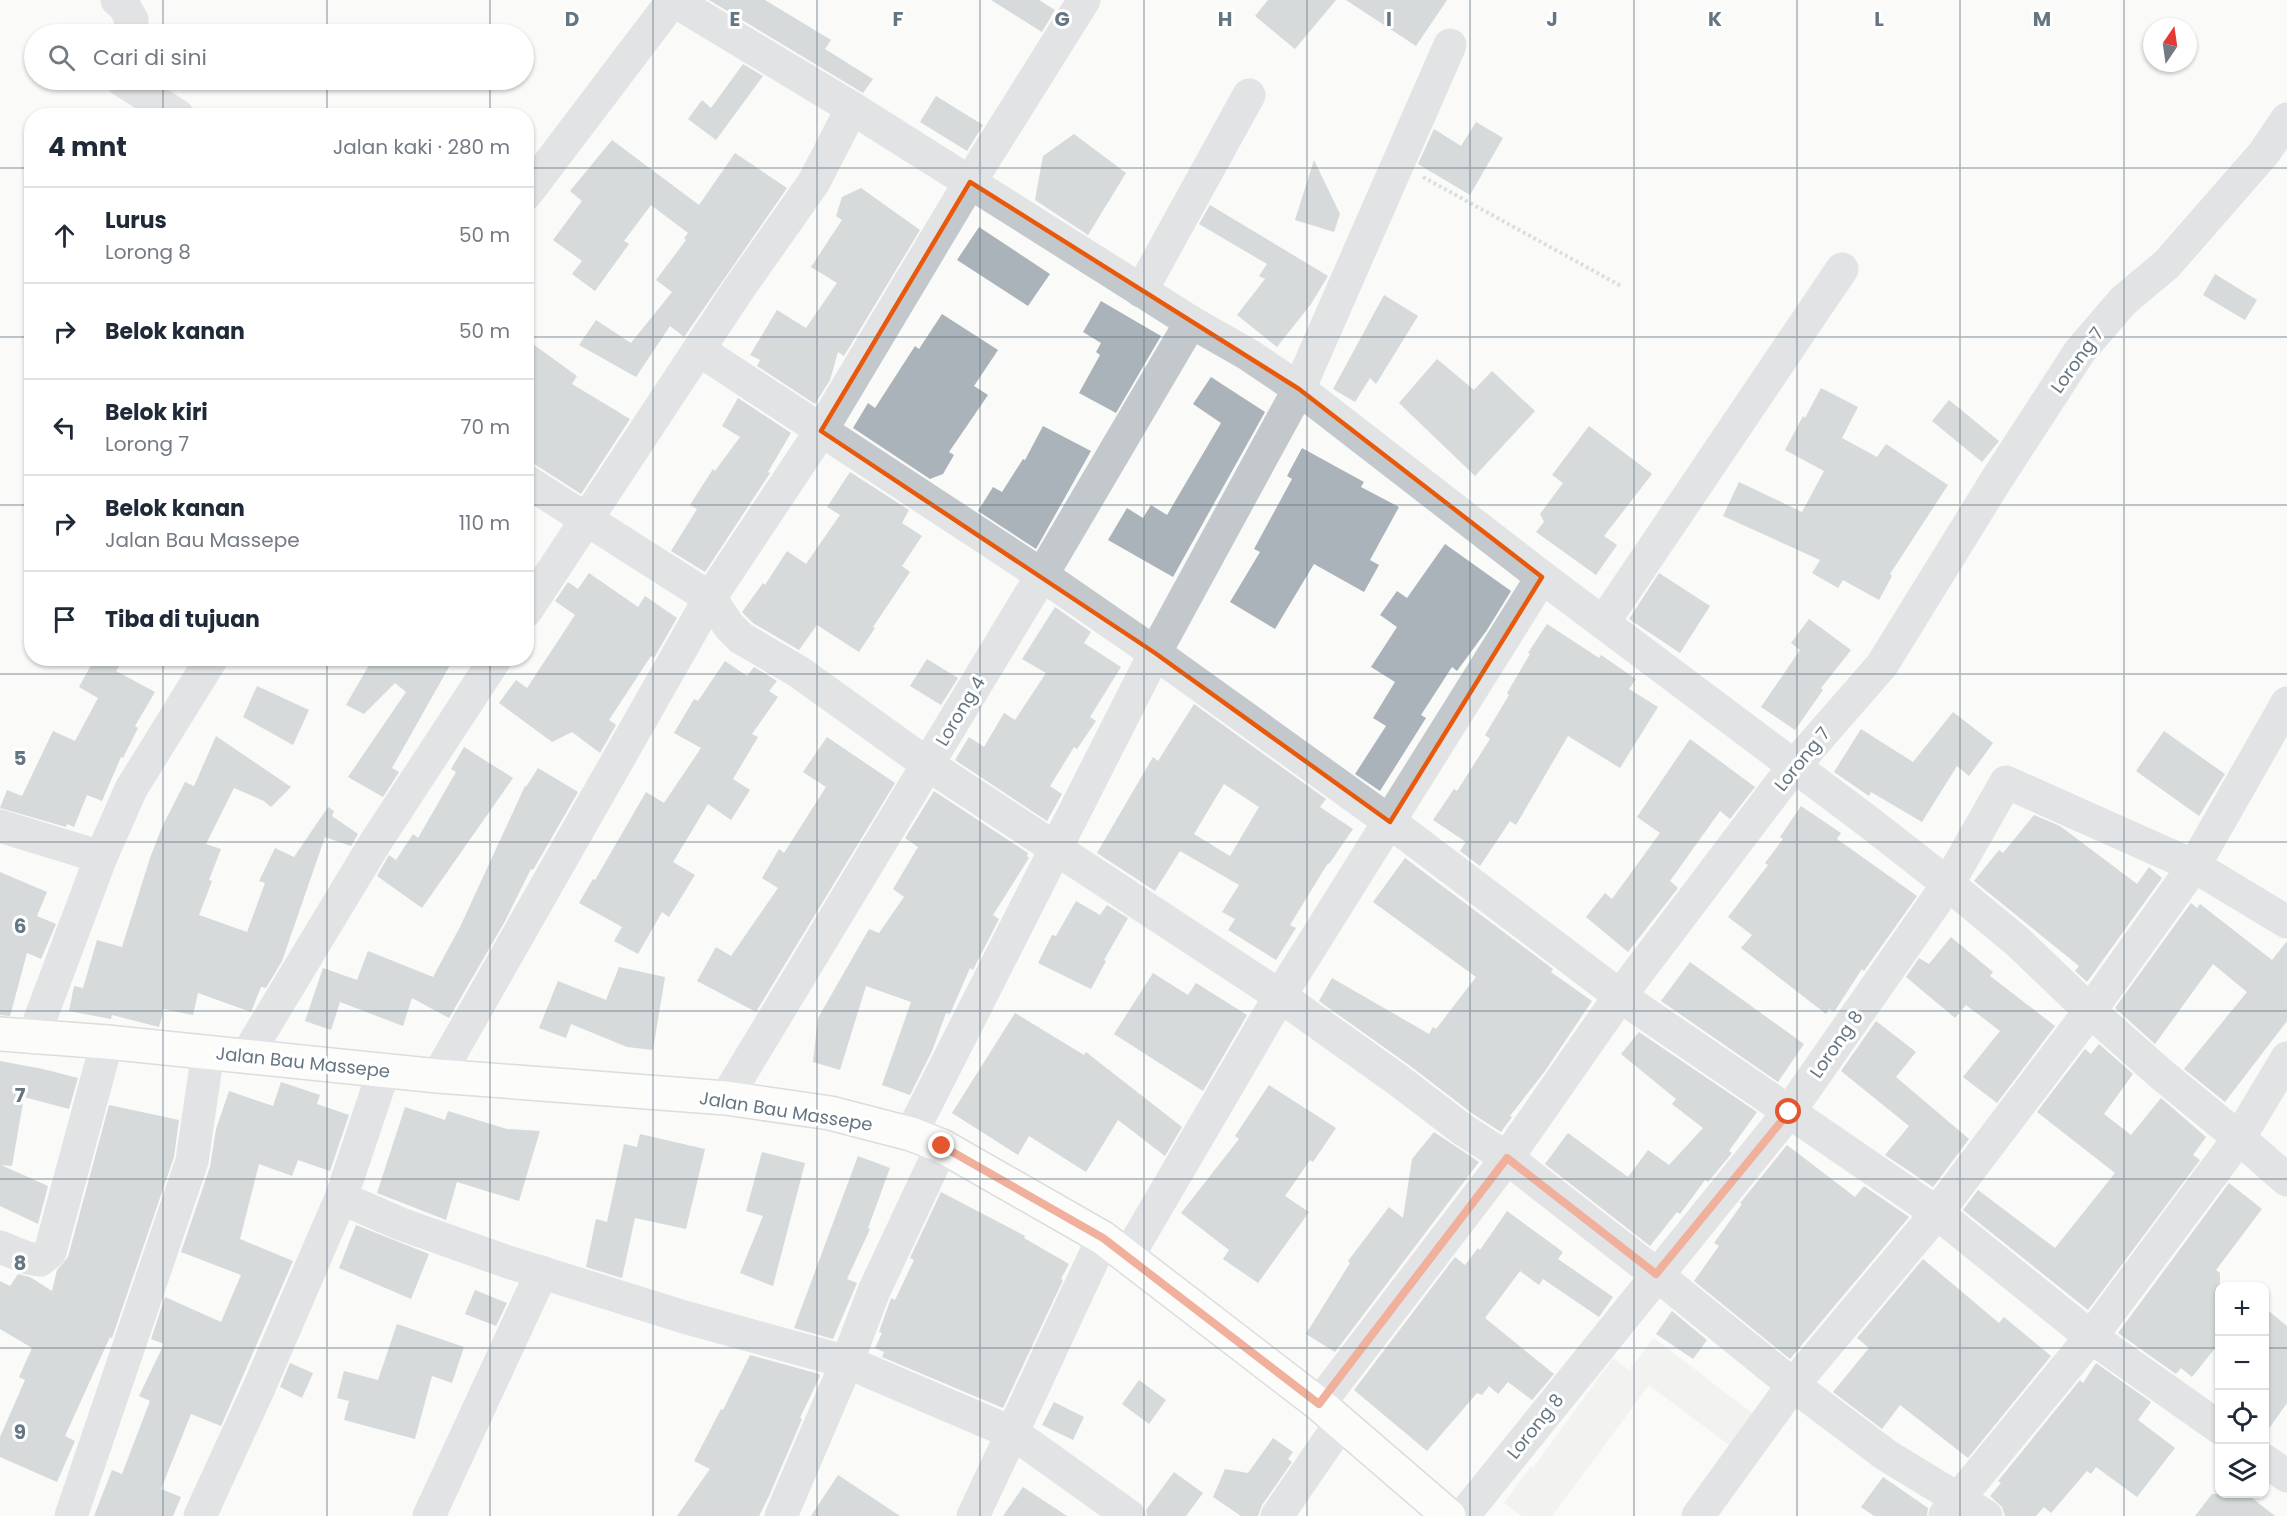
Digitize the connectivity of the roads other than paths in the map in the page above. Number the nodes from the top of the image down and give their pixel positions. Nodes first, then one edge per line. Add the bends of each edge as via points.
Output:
1 (117, 0) edge
2 (673, 0) edge
3 (1084, 0) edge
4 (131, 24) edge
5 (1450, 45) dead end
6 (138, 90) edge
7 (1249, 95) dead end
8 (166, 108) edge
9 (852, 108) junction
10 (2287, 119) edge
11 (970, 182) junction
12 (534, 183) edge
13 (1842, 269) dead end
14 (1141, 291) junction
15 (1191, 322) junction
16 (699, 350) junction
17 (1299, 389) junction
18 (821, 431) junction
19 (534, 486) edge
20 (586, 520) junction
21 (1042, 575) junction
22 (1542, 577) junction
23 (710, 598) junction
24 (534, 599) edge
25 (1602, 622) junction
26 (1155, 653) junction
27 (207, 666) edge
28 (491, 666) edge
29 (2287, 703) edge
30 (927, 764) junction
31 (1794, 766) junction
32 (1390, 822) junction
33 (0, 826) edge
34 (1057, 849) junction
35 (101, 857) junction
36 (2194, 866) junction
37 (1948, 884) junction
38 (2287, 922) edge
39 (1280, 996) junction
40 (1620, 996) junction
41 (2090, 1011) junction
42 (0, 1034) edge
43 (33, 1038) junction
44 (107, 1042) junction
45 (208, 1052) junction
46 (247, 1055) junction
47 (2287, 1058) edge
48 (384, 1070) junction
49 (438, 1076) junction
50 (726, 1098) junction
51 (1789, 1112) junction
52 (911, 1134) junction
53 (2239, 1137) junction
54 (942, 1146) junction
55 (1507, 1158) junction
56 (2287, 1180) edge
57 (340, 1198) junction
58 (1937, 1213) junction
59 (0, 1247) edge
60 (1115, 1247) junction
61 (542, 1272) junction
62 (1656, 1274) junction
63 (2091, 1337) junction
64 (847, 1362) junction
65 (1793, 1385) junction
66 (1330, 1414) junction
67 (2215, 1424) edge
68 (1013, 1433) junction
69 (2269, 1463) edge
70 (2287, 1476) edge
71 (1951, 1507) edge
72 (71, 1516) edge
73 (200, 1516) edge
74 (429, 1516) edge
75 (781, 1516) edge
76 (974, 1516) edge
77 (1129, 1516) edge
78 (1277, 1516) edge
79 (1449, 1516) edge
80 (1463, 1516) edge
81 (1698, 1516) edge
82 (1986, 1516) edge

1 - 4 street via 124,6
2 - 9 street
2 - 12 street
3 - 11 street
5 - 17 street
6 - 8 street
7 - 14 street
9 - 11 street
9 - 16 street via 814,182
10 - 31 street, Lorong 7 via 2264,153 2167,264 2123,301 2080,351 1882,665
11 - 14 street
11 - 18 street
13 - 25 street
14 - 15 street
15 - 17 street
15 - 21 street, Lorong 4
16 - 18 street
16 - 20 street
17 - 22 street
17 - 26 street
18 - 21 street
18 - 23 street
19 - 20 street
20 - 23 street
20 - 24 street
21 - 26 street
21 - 30 street, Lorong 4
22 - 25 street
22 - 32 street
23 - 30 street via 741,638 799,672
23 - 49 street
25 - 31 street
26 - 32 street
26 - 34 street
27 - 35 street via 131,789
28 - 46 street via 375,843
29 - 36 street
30 - 34 street
30 - 50 street, Lorong 4
31 - 37 street
31 - 40 street, Lorong 7
32 - 39 street
32 - 40 street
33 - 35 street
34 - 39 street
34 - 52 street
35 - 43 street
36 - 37 street, Lorong 8 via 2006,782
36 - 38 street
36 - 41 street
37 - 41 street via 2018,942
37 - 51 street, Lorong 8
39 - 55 street
39 - 60 street
40 - 51 street
40 - 55 street, Lorong 7
41 - 53 street
41 - 58 street
42 - 43 main road, Jalan Bau Massepe
43 - 44 main road, Jalan Bau Massepe
44 - 45 main road, Jalan Bau Massepe
44 - 59 street via 50,1252 40,1260
45 - 46 main road, Jalan Bau Massepe
45 - 72 street via 192,1161
46 - 48 main road, Jalan Bau Massepe
47 - 53 street
48 - 49 main road, Jalan Bau Massepe
48 - 57 street
49 - 50 main road, Jalan Bau Massepe
50 - 52 main road, Jalan Bau Massepe via 830,1113
51 - 58 street
51 - 62 street, Lorong 8
52 - 54 main road, Jalan Bau Massepe
53 - 56 street
53 - 63 street
54 - 60 main road, Jalan Bau Massepe
54 - 64 street via 874,1291
55 - 62 street
55 - 66 street, Lorong 7
57 - 61 street via 447,1241
57 - 73 street
58 - 63 street
58 - 65 street
60 - 66 main road, Jalan Bau Massepe
60 - 68 street
61 - 64 street
61 - 74 street
62 - 65 street
62 - 80 street, Lorong 8
63 - 67 street
63 - 71 street
64 - 68 street
64 - 75 street
65 - 71 street
65 - 81 street
66 - 78 street, Lorong 7
66 - 79 main road, Jalan Bau Massepe
68 - 76 street
68 - 77 street
69 - 70 street
71 - 82 street

